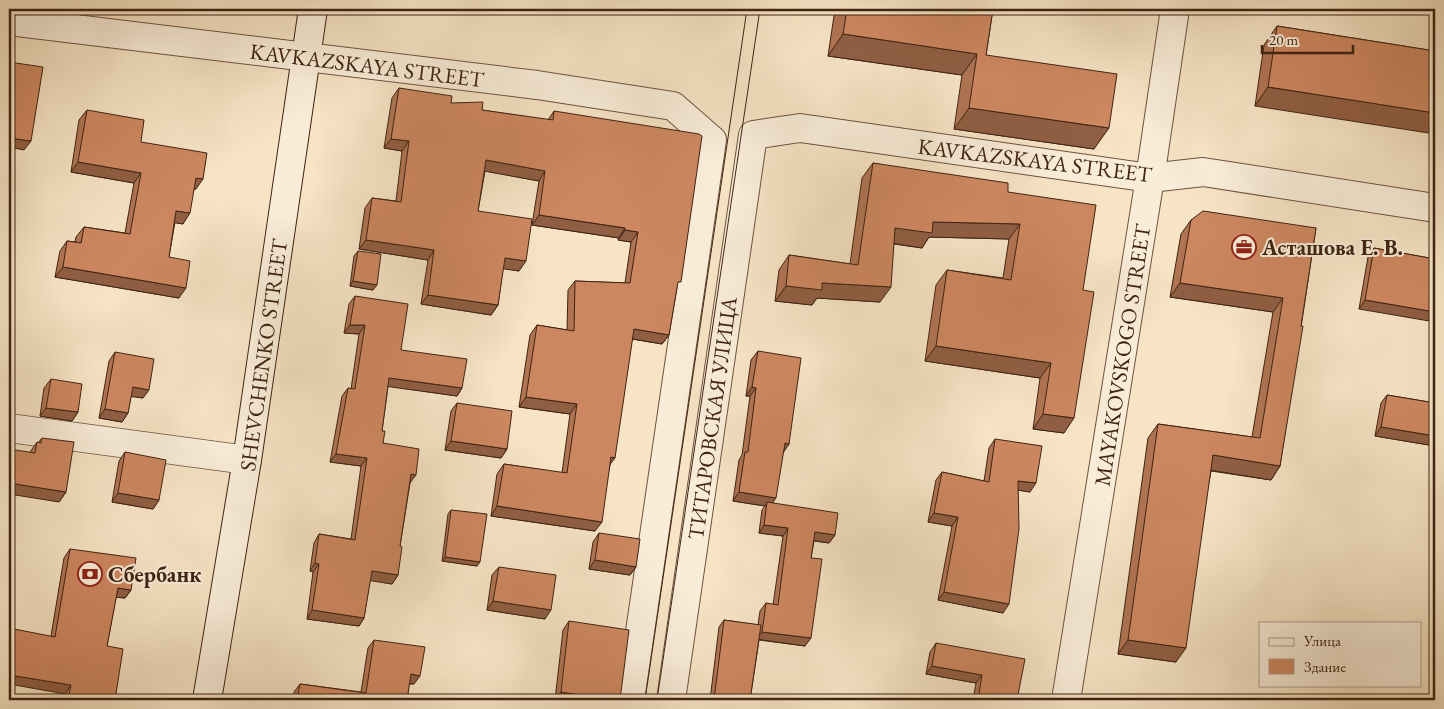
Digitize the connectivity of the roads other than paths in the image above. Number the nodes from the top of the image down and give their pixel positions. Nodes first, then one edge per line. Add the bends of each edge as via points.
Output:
1 (313, 9) edge
2 (1175, 9) edge
3 (9, 21) edge
4 (306, 58) junction
5 (753, 135) joint
6 (712, 140) joint
7 (1150, 178) junction
8 (1435, 208) edge
9 (9, 428) edge
10 (248, 460) junction
11 (207, 700) edge
12 (630, 700) edge
13 (671, 700) edge
14 (1066, 700) edge

1 - 4 street, SHEVCHENKO STREET
2 - 7 street, MAYAKOVSKOGO STREET
3 - 4 street, KAVKAZSKAYA STREET
4 - 6 street, KAVKAZSKAYA STREET via 537,84 673,106
4 - 10 street, SHEVCHENKO STREET
5 - 7 street, KAVKAZSKAYA STREET via 800,128
5 - 13 street, ТИТАРОВСКАЯ УЛИЦА
6 - 12 street, ТИТАРОВСКАЯ УЛИЦА
7 - 8 street, KAVKAZSKAYA STREET via 1203,172
7 - 14 street, MAYAKOVSKOGO STREET
9 - 10 street
10 - 11 street, SHEVCHENKO STREET

